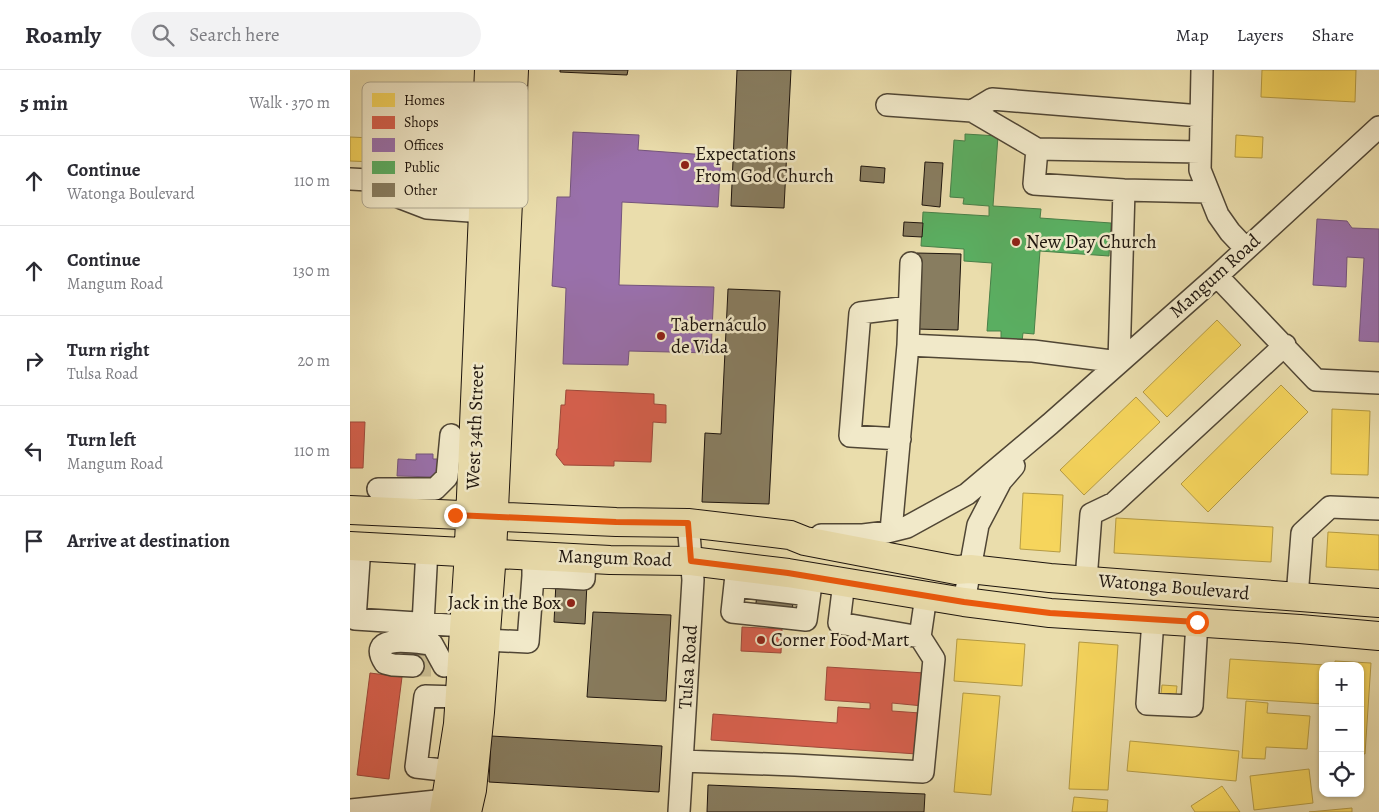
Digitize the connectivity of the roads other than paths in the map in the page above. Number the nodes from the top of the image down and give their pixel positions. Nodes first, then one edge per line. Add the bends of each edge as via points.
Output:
1 (1202, 70) edge
2 (887, 105) dead end
3 (972, 111) junction
4 (1200, 116) junction
5 (1379, 127) edge
6 (1037, 149) junction
7 (1200, 152) junction
8 (1124, 190) junction
9 (1208, 192) junction
10 (427, 208) edge
11 (484, 208) edge
12 (504, 208) edge
13 (484, 212) junction
14 (1246, 249) junction
15 (911, 263) dead end
16 (1217, 276) junction
17 (909, 307) junction
18 (908, 345) junction
19 (1285, 345) junction
20 (1119, 362) junction
21 (1379, 383) edge
22 (1050, 424) junction
23 (451, 435) dead end
24 (900, 438) junction
25 (378, 489) dead end
26 (1379, 509) edge
27 (350, 510) edge
28 (482, 517) junction
29 (688, 523) junction
30 (891, 531) junction
31 (790, 535) junction
32 (355, 546) edge
33 (427, 549) junction
34 (480, 552) junction
35 (691, 561) junction
36 (533, 566) junction
37 (970, 569) junction
38 (736, 576) junction
39 (1086, 580) junction
40 (844, 582) junction
41 (810, 586) junction
42 (926, 596) junction
43 (1297, 597) junction
44 (964, 602) junction
45 (1379, 603) edge
46 (1153, 620) junction
47 (1197, 622) junction
48 (423, 624) junction
49 (474, 633) junction
50 (1379, 636) edge
51 (920, 637) junction
52 (460, 697) junction
53 (682, 761) junction
54 (455, 795) edge
55 (350, 810) edge
56 (679, 812) edge

1 - 4 street
2 - 3 street
3 - 4 street via 992,99
3 - 6 street
4 - 7 street
5 - 14 street, Mangum Road
6 - 7 street
6 - 8 street via 1034,184
7 - 9 street via 1200,170
8 - 9 street
8 - 20 street
9 - 14 street via 1218,215
10 - 13 street
11 - 13 main road, West 34th Street
12 - 28 main road, West 34th Street
13 - 28 main road, West 34th Street
14 - 16 street, Mangum Road
15 - 17 street
16 - 19 street
16 - 20 street, Mangum Road
17 - 18 street
17 - 24 street via 860,313 850,436
18 - 20 street via 1033,351
18 - 24 street
19 - 21 street via 1316,380
19 - 39 street via 1114,503 1091,514
20 - 22 street, Mangum Road
22 - 30 street, Mangum Road via 967,494 907,527
22 - 37 street, Mangum Road via 1002,480 978,525
23 - 25 street via 447,477 435,489
24 - 30 street
26 - 43 street via 1330,507 1302,533
27 - 28 main road, Mangum Road
28 - 29 main road, Mangum Road
28 - 34 main road, West 34th Street
29 - 31 main road, Mangum Road
29 - 35 street, Tulsa Road
30 - 31 street, Mangum Road via 863,535
31 - 37 main road, Mangum Road via 805,541 956,570
32 - 33 main road, Mangum Road
32 - 48 street via 355,619
33 - 34 main road, Mangum Road
33 - 48 street
34 - 36 main road, Mangum Road
34 - 49 main road, West 34th Street
35 - 36 main road, Mangum Road via 585,558
35 - 38 main road, Mangum Road
35 - 53 street, Tulsa Road via 693,580
36 - 49 street via 528,642
37 - 39 main road, Watonga Boulevard
37 - 44 street, Mangum Road
38 - 41 main road, Mangum Road
38 - 41 street via 732,612 772,604 806,620
39 - 43 main road, Watonga Boulevard
40 - 41 main road, Mangum Road
40 - 42 main road, Mangum Road
40 - 51 street via 839,623
42 - 44 main road, Mangum Road
42 - 51 street
43 - 45 main road, Watonga Boulevard
44 - 46 main road, Watonga Boulevard via 1050,613
46 - 47 main road, Watonga Boulevard
46 - 47 street via 1147,704 1192,706
47 - 50 main road, Watonga Boulevard
48 - 49 street
49 - 52 main road, West 34th Street via 437,666
49 - 54 main road, West 34th Street via 480,712
51 - 53 street via 934,659 923,772
52 - 54 main road, West 34th Street
52 - 54 street via 425,696 416,767
53 - 56 street, Tulsa Road
54 - 55 street

